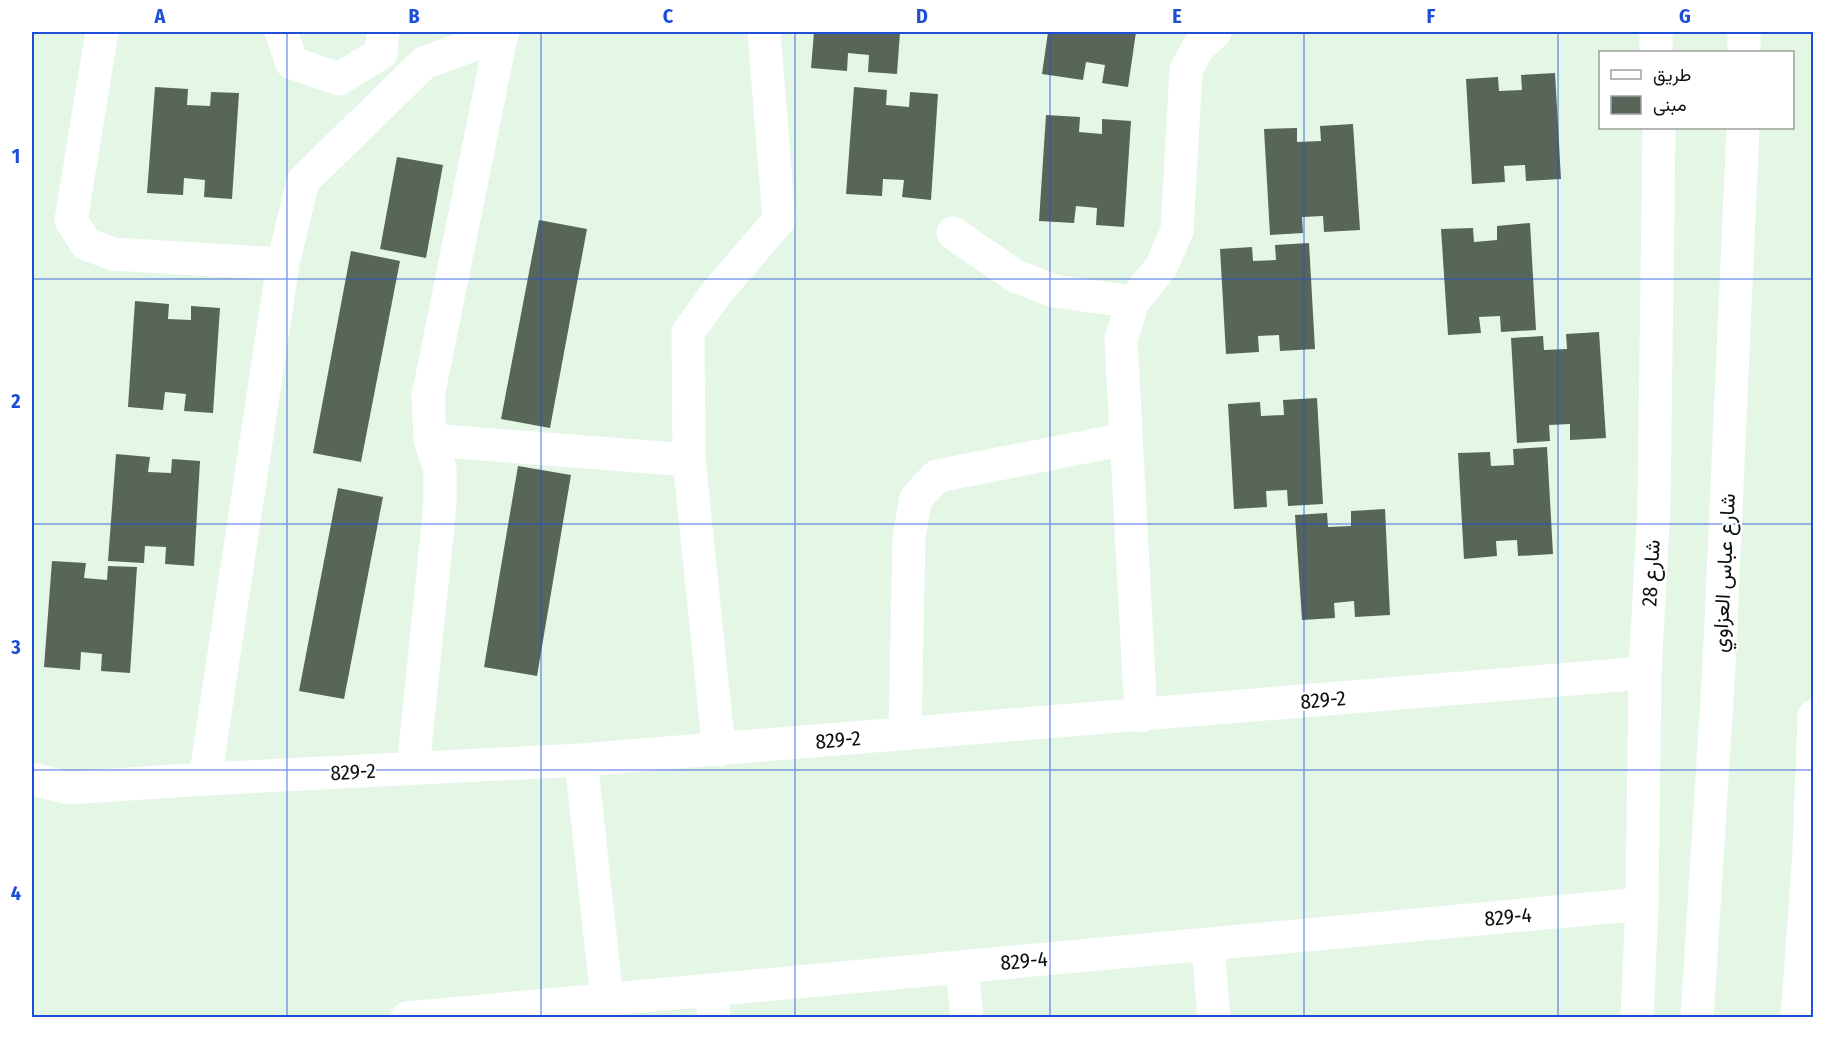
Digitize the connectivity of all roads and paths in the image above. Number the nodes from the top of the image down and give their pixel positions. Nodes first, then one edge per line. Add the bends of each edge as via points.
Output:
1 (102, 32) edge
2 (281, 32) edge
3 (383, 32) edge
4 (764, 32) edge
5 (1215, 32) edge
6 (1656, 32) edge
7 (1744, 32) edge
8 (502, 33) edge
9 (1185, 45) edge
10 (1656, 51) edge
11 (1744, 51) edge
12 (1659, 129) edge
13 (1743, 129) edge
14 (953, 232) dead end
15 (284, 264) junction
16 (1133, 302) junction
17 (1126, 439) junction
18 (429, 440) junction
19 (689, 460) junction
20 (1645, 674) junction
21 (1141, 716) junction
22 (1814, 716) edge
23 (905, 734) junction
24 (719, 750) junction
25 (581, 760) junction
26 (413, 768) junction
27 (32, 779) edge
28 (206, 779) junction
29 (1642, 904) junction
30 (1208, 944) junction
31 (962, 967) junction
32 (607, 999) junction
33 (713, 1004) edge
34 (467, 1015) edge
35 (407, 1017) edge
36 (967, 1017) edge
37 (1214, 1017) edge
38 (1637, 1017) edge
39 (1697, 1017) edge
40 (1797, 1017) edge

1 - 15 street via 71,220 86,244 113,254
2 - 3 street via 292,63 339,79 381,53
4 - 19 street via 779,220 688,332
5 - 9 street via 1198,48
6 - 10 street
7 - 11 street
8 - 15 street via 424,63 303,181
8 - 18 street via 428,396
9 - 16 street via 1177,231 1161,267
12 - 20 street, شارع 28 via 1654,505
13 - 39 street, شارع عباس العزاوي via 1719,678
14 - 16 street via 1015,276 1054,291
15 - 28 street
16 - 17 street via 1121,340
17 - 21 street
17 - 23 street via 936,477 916,498 909,536
18 - 19 street
18 - 26 street via 440,469 440,505
19 - 24 street
20 - 21 street, 829-2
20 - 29 street, شارع 28
21 - 23 street, 829-2
22 - 40 street
23 - 24 street, 829-2
24 - 25 street, 829-2
25 - 26 street, 829-2
25 - 32 street
26 - 28 street, 829-2
27 - 28 street, 829-2 via 69,788
29 - 30 street, 829-4
29 - 38 street, شارع 28
30 - 31 street, 829-4
30 - 37 street
31 - 33 street, 829-4
31 - 36 street
32 - 33 street, 829-4
32 - 34 street, 829-4
34 - 35 street, 829-4

